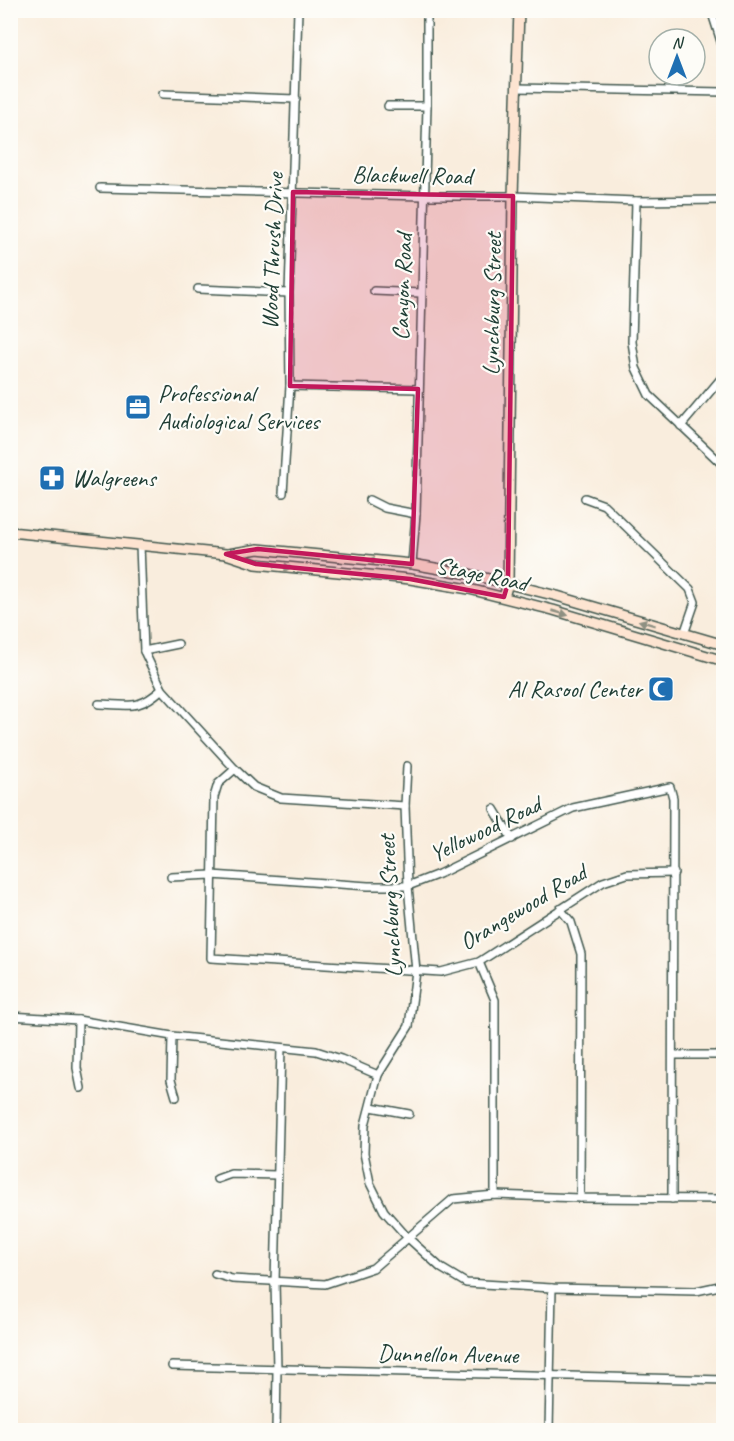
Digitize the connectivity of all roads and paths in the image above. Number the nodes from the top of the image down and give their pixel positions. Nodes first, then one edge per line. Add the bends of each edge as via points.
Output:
1 (298, 10) edge
2 (427, 10) edge
3 (519, 10) edge
4 (711, 10) edge
5 (723, 51) edge
6 (516, 88) junction
7 (723, 92) edge
8 (163, 94) dead end
9 (296, 99) junction
10 (388, 106) dead end
11 (427, 106) junction
12 (100, 188) dead end
13 (293, 192) junction
14 (424, 196) junction
15 (513, 196) junction
16 (723, 200) edge
17 (636, 201) junction
18 (198, 289) dead end
19 (374, 291) dead end
20 (289, 292) junction
21 (421, 292) junction
22 (723, 375) edge
23 (290, 386) junction
24 (418, 389) junction
25 (681, 426) junction
26 (723, 466) edge
27 (283, 493) dead end
28 (585, 498) dead end
29 (369, 500) dead end
30 (416, 514) junction
31 (10, 532) edge
32 (140, 545) junction
33 (226, 554) junction
34 (412, 564) junction
35 (508, 583) junction
36 (504, 597) junction
37 (684, 634) junction
38 (178, 644) dead end
39 (723, 645) edge
40 (144, 651) junction
41 (723, 661) edge
42 (162, 689) junction
43 (99, 704) dead end
44 (407, 766) dead end
45 (235, 769) junction
46 (405, 806) junction
47 (494, 809) dead end
48 (512, 839) junction
49 (674, 873) junction
50 (212, 875) junction
51 (171, 877) dead end
52 (408, 886) junction
53 (560, 909) junction
54 (479, 962) junction
55 (416, 971) junction
56 (10, 1016) edge
57 (78, 1020) junction
58 (172, 1036) junction
59 (281, 1048) junction
60 (673, 1054) junction
61 (723, 1055) edge
62 (378, 1075) junction
63 (81, 1088) dead end
64 (176, 1097) dead end
65 (371, 1107) junction
66 (409, 1114) dead end
67 (277, 1175) junction
68 (217, 1179) dead end
69 (495, 1195) junction
70 (580, 1198) junction
71 (672, 1199) junction
72 (723, 1199) edge
73 (407, 1237) junction
74 (215, 1274) dead end
75 (275, 1282) junction
76 (723, 1285) edge
77 (552, 1288) junction
78 (172, 1366) dead end
79 (277, 1369) junction
80 (550, 1376) junction
81 (723, 1380) edge
82 (276, 1431) edge
83 (549, 1431) edge

1 - 9 street, Wood Thrush Drive
2 - 11 street, Canyon Road
3 - 6 main road, Lynchburg Street
4 - 5 street
6 - 7 street
6 - 15 main road, Lynchburg Street
8 - 9 street
9 - 13 street, Wood Thrush Drive
10 - 11 street
11 - 14 street, Canyon Road
12 - 13 street, Blackwell Road
13 - 14 street, Blackwell Road
13 - 20 street, Wood Thrush Drive
14 - 15 street, Blackwell Road
14 - 21 street, Canyon Road
15 - 17 street, Blackwell Road
15 - 35 main road, Lynchburg Street
16 - 17 street, Blackwell Road
17 - 25 street via 632,342 636,368 649,395
18 - 20 street
19 - 21 street
20 - 23 street, Wood Thrush Drive
21 - 24 street, Canyon Road
22 - 25 street
23 - 24 street
23 - 27 street, Wood Thrush Drive
24 - 30 street, Canyon Road
25 - 26 street
28 - 37 street via 604,505 690,589 695,602
29 - 30 street via 385,508
30 - 34 street, Canyon Road
31 - 32 main road, Stage Road
32 - 33 main road, Stage Road
32 - 40 street
34 -> 33 main road, Stage Road via 258,549
33 -> 36 main road, Stage Road via 256,564 410,579
34 - 35 main road, Stage Road
35 - 36 main road, Lynchburg Street
37 -> 35 main road, Stage Road
36 -> 41 main road, Stage Road
37 - 39 main road, Stage Road
38 - 40 street
40 - 42 street
42 - 43 street via 149,702 136,706
42 - 45 street
44 - 46 street, Lynchburg Street
45 - 46 street via 255,787 281,798
45 - 50 street via 218,784 214,797
46 - 52 street, Lynchburg Street
47 - 48 street
48 - 49 street, Yellowood Road via 573,808 670,787
48 - 52 street, Yellowood Road
49 - 53 street, Orangewood Road via 627,874 603,882
49 - 60 street
50 - 51 street, Yellowood Road
50 - 52 street, Yellowood Road
50 - 55 street, Orangewood Road via 211,958
52 - 55 street, Lynchburg Street
53 - 54 street, Orangewood Road
53 - 70 street via 571,922 581,954
54 - 55 street, Orangewood Road via 441,972
54 - 69 street via 495,1000
55 - 62 street, Lynchburg Street via 409,1026
56 - 57 street
57 - 58 street
57 - 63 street via 76,1068
58 - 59 street
58 - 64 street via 171,1080
59 - 62 street via 316,1051
59 - 67 street
60 - 61 street
60 - 71 street
62 - 65 street, Lynchburg Street
65 - 66 street
65 - 73 street, Lynchburg Street via 365,1125 364,1154 370,1183 384,1211
67 - 68 street via 231,1174
67 - 75 street
69 - 70 street
69 - 73 street via 453,1199
70 - 71 street
71 - 72 street
73 - 75 street via 373,1268 325,1284
73 - 77 street, Lynchburg Street via 441,1268 466,1283
74 - 75 street
75 - 79 street
76 - 77 street, Lynchburg Street via 696,1291
77 - 80 street
78 - 79 street, Dunnellon Avenue
79 - 80 street, Dunnellon Avenue
79 - 82 street
80 - 81 street, Dunnellon Avenue
80 - 83 street

